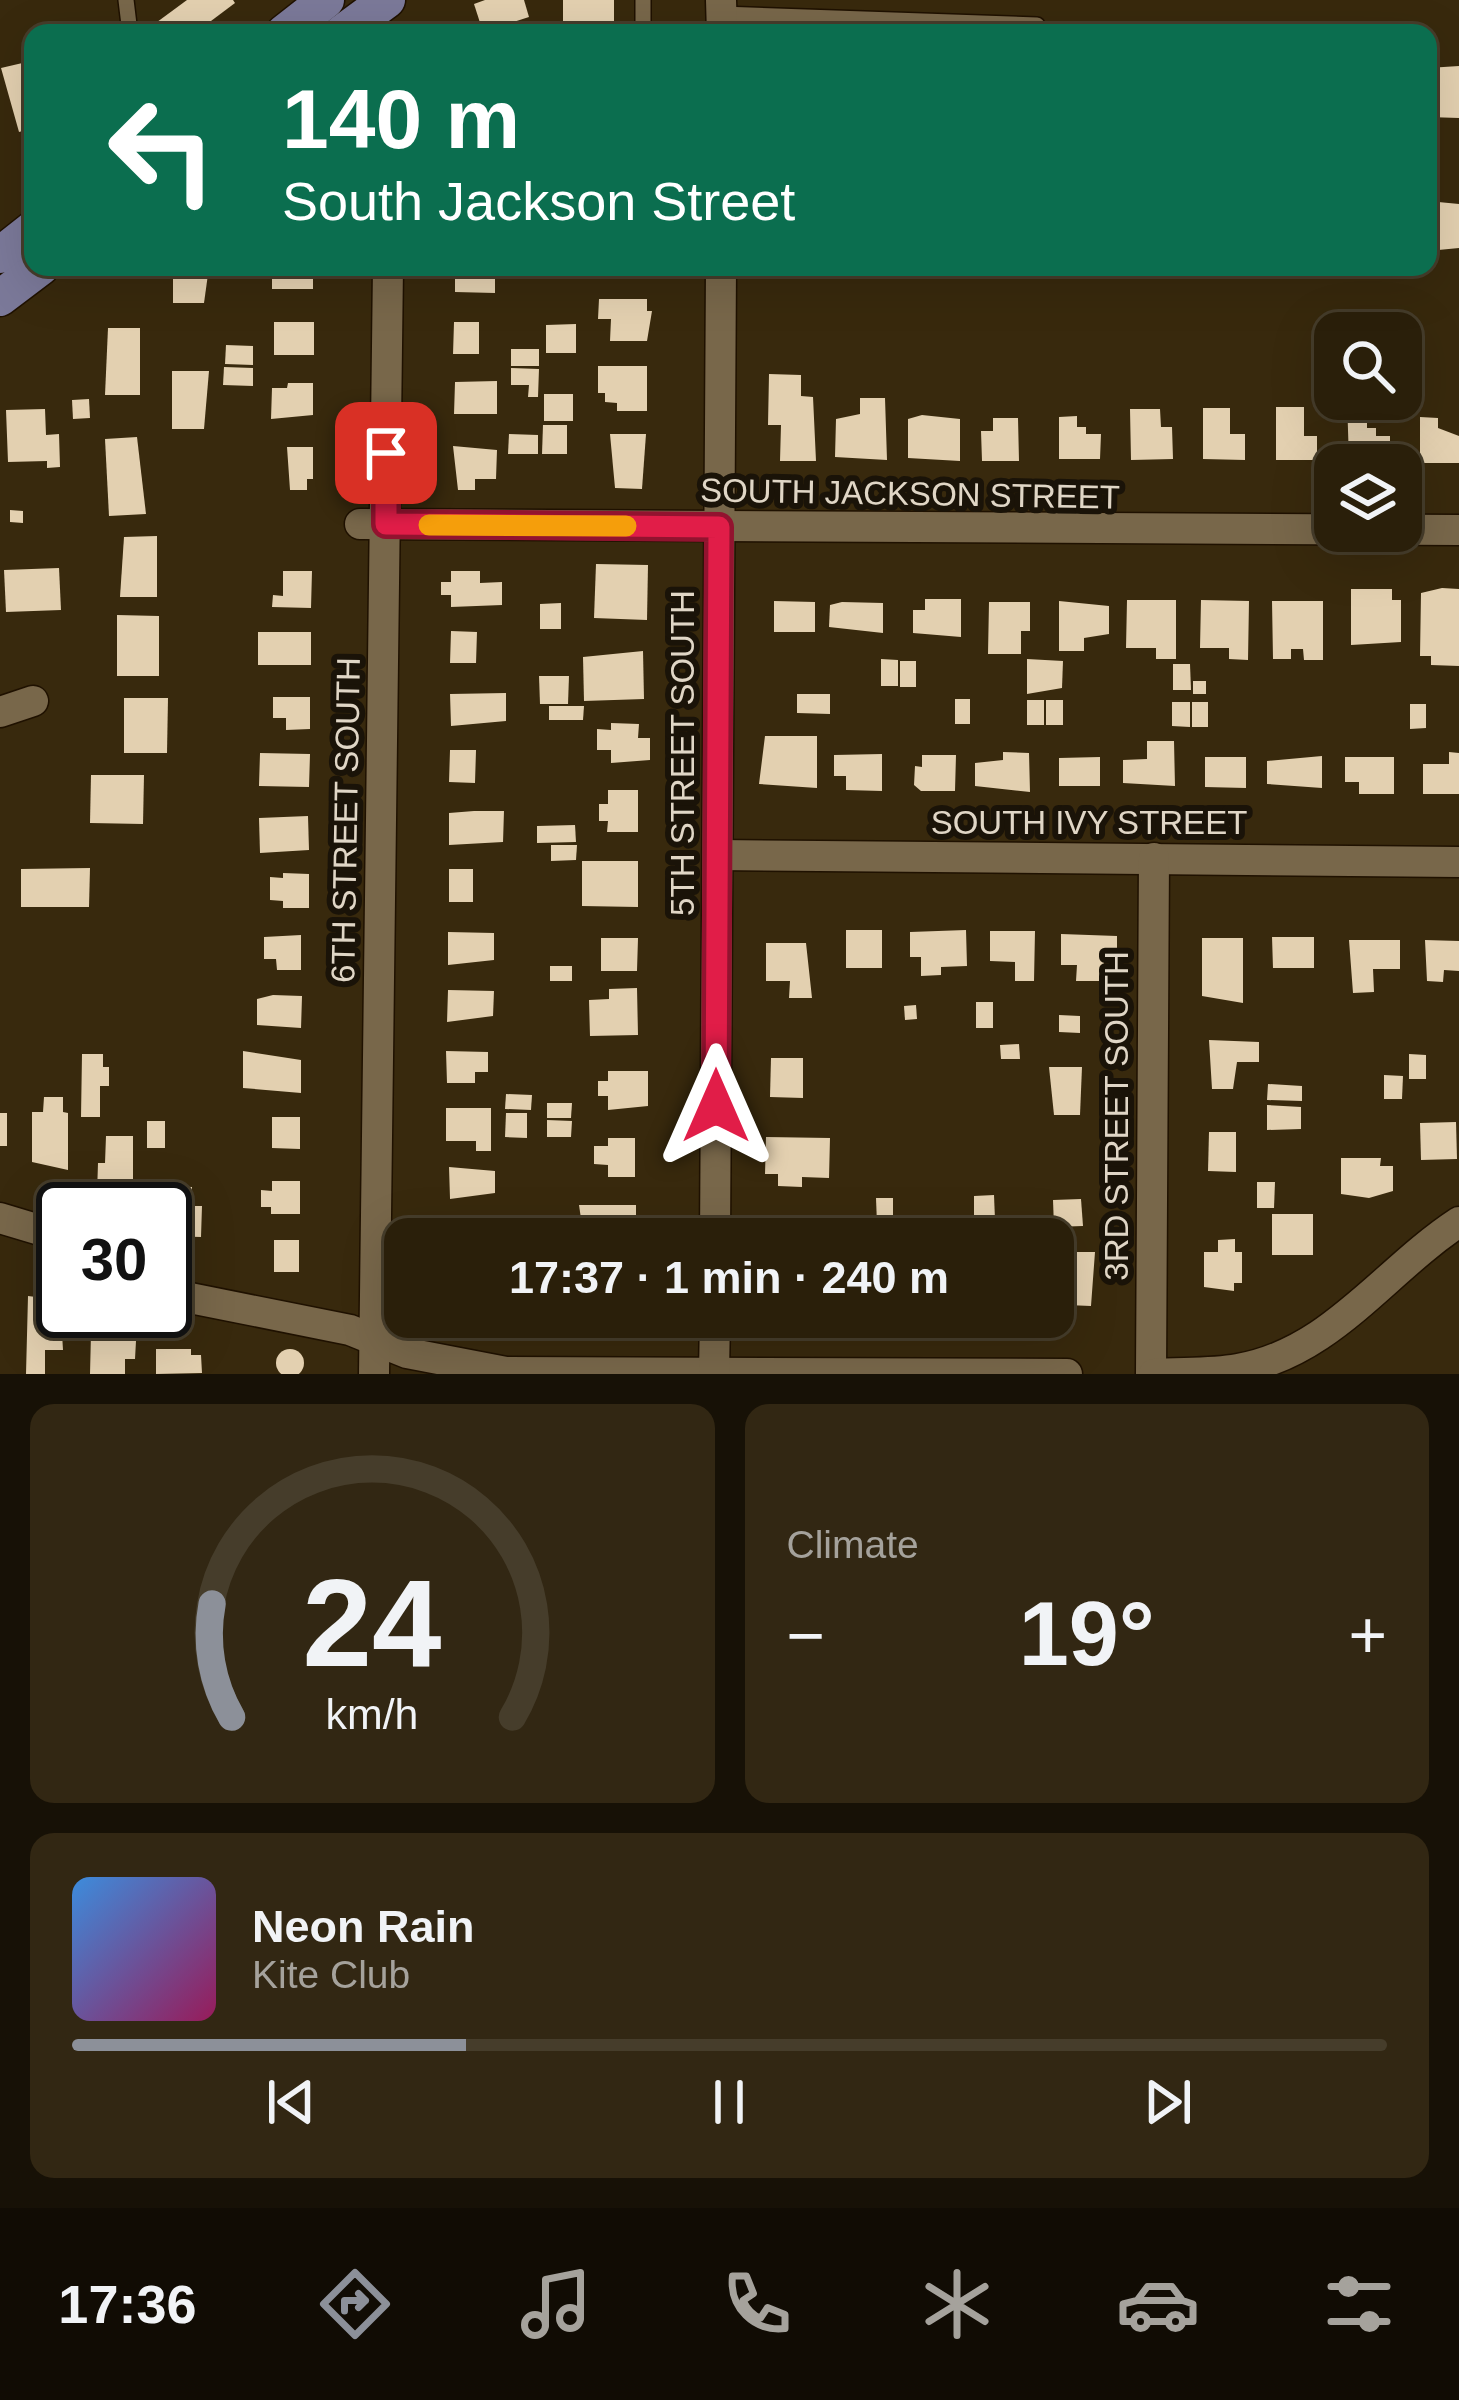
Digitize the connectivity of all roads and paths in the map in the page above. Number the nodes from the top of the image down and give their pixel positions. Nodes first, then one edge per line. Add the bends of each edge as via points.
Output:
1 (325, 0) edge
2 (387, 0) edge
3 (722, 16) edge
4 (295, 24) edge
5 (351, 24) edge
6 (1002, 24) edge
7 (24, 237) edge
8 (0, 255) edge
9 (29, 276) edge
10 (387, 276) edge
11 (721, 276) edge
12 (0, 298) edge
13 (373, 524) junction
14 (719, 527) junction
15 (1459, 530) edge
16 (33, 701) dead end
17 (0, 712) edge
18 (718, 855) junction
19 (1154, 858) junction
20 (1459, 862) edge
21 (0, 1218) edge
22 (715, 1218) edge
23 (1459, 1222) edge
24 (36, 1229) edge
25 (192, 1299) edge
26 (715, 1338) edge
27 (374, 1339) junction
28 (714, 1373) edge
29 (374, 1374) edge
30 (1067, 1374) edge
31 (1152, 1374) edge

1 - 4 main road
2 - 5 main road
3 - 6 lane
7 - 8 main road
9 - 12 main road
10 - 13 street, 6TH STREET SOUTH
11 - 14 street, 5TH STREET SOUTH
13 - 14 street, SOUTH JACKSON STREET
13 - 27 street, 6TH STREET SOUTH
14 - 15 street, SOUTH JACKSON STREET
14 - 18 street, 5TH STREET SOUTH
16 - 17 street
18 - 19 street, SOUTH IVY STREET
18 - 22 street, 5TH STREET SOUTH
19 - 20 street, SOUTH IVY STREET
19 - 31 street, 3RD STREET SOUTH
21 - 24 street
23 - 31 street via 1329,1331 1288,1354 1238,1369
25 - 27 street
26 - 28 street
27 - 28 street via 506,1372
27 - 29 street, 6TH STREET SOUTH
28 - 30 street

